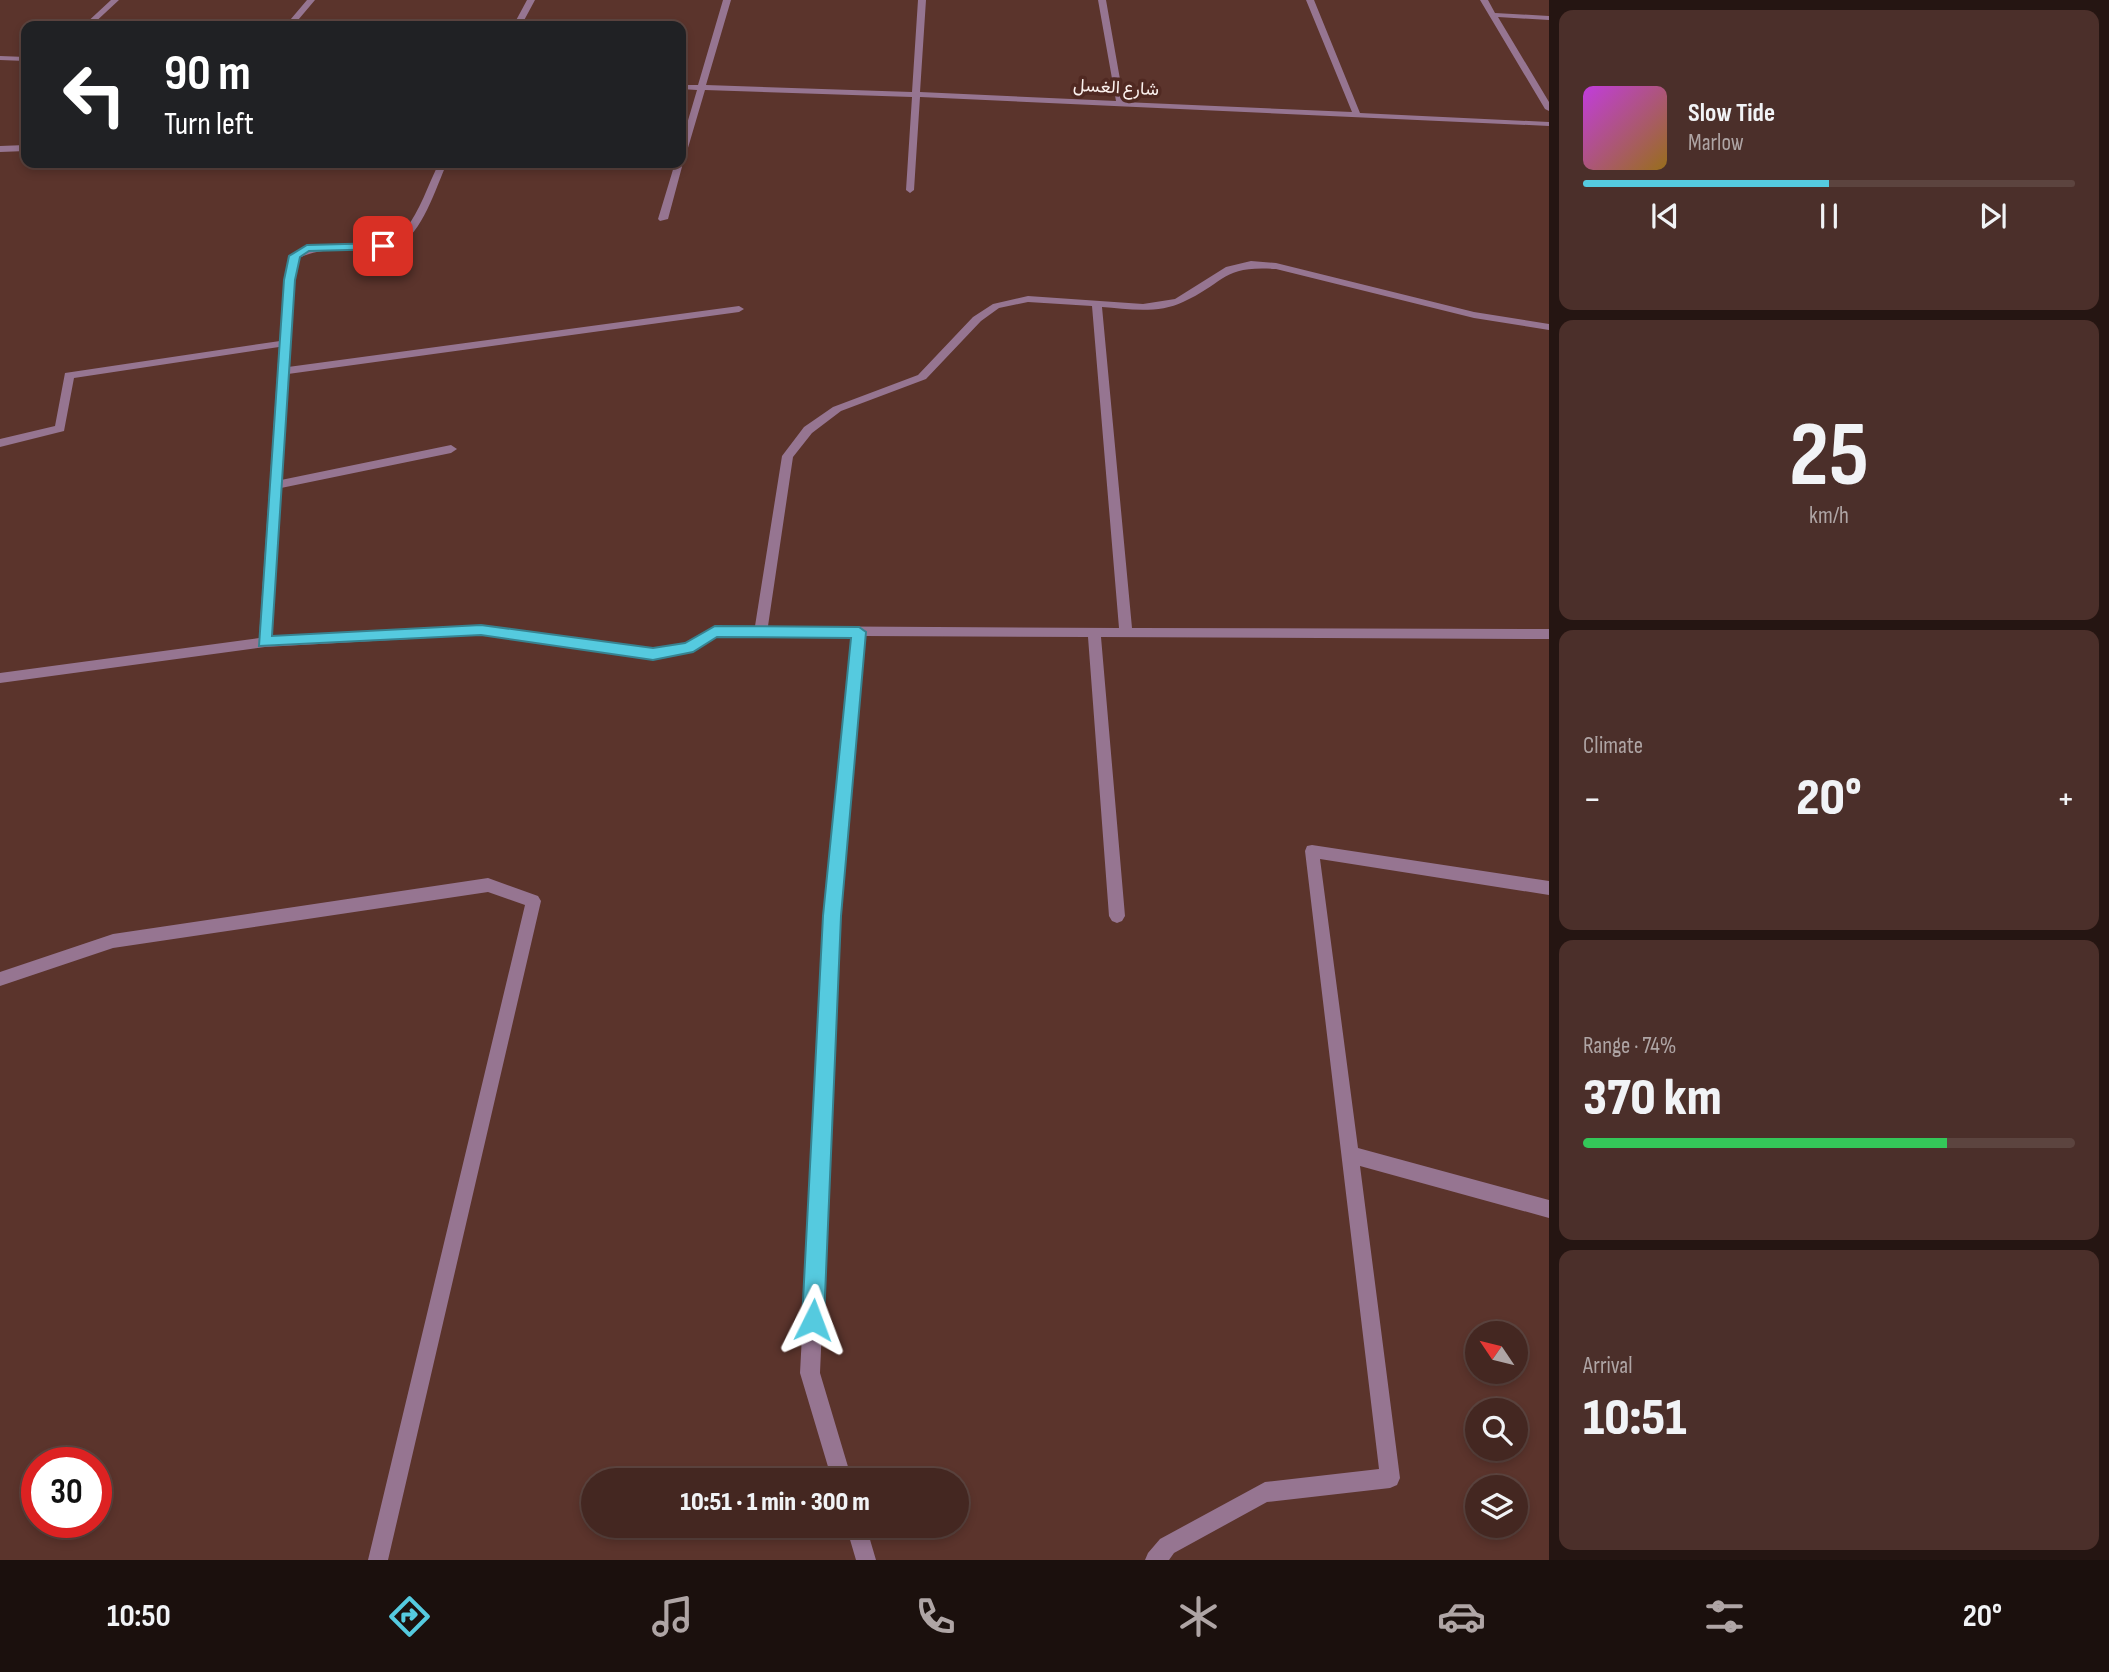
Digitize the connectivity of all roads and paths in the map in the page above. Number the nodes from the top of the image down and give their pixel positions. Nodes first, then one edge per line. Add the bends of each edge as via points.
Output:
1 (115, 0) edge
2 (311, 0) edge
3 (531, 0) edge
4 (727, 0) edge
5 (922, 0) edge
6 (1102, 0) edge
7 (1310, 0) edge
8 (1484, 0) edge
9 (1494, 15) junction
10 (1549, 18) edge
11 (93, 21) edge
12 (293, 21) edge
13 (520, 21) edge
14 (0, 58) edge
15 (21, 59) edge
16 (686, 87) edge
17 (701, 87) junction
18 (914, 94) junction
19 (1120, 103) junction
20 (1549, 109) edge
21 (1357, 115) junction
22 (1549, 124) edge
23 (686, 139) edge
24 (21, 148) edge
25 (0, 149) edge
26 (440, 168) edge
27 (678, 168) edge
28 (910, 190) dead end
29 (663, 219) dead end
30 (1097, 304) junction
31 (739, 309) dead end
32 (1549, 327) edge
33 (285, 343) junction
34 (283, 371) junction
35 (0, 443) edge
36 (451, 449) dead end
37 (275, 485) junction
38 (761, 631) junction
39 (859, 632) junction
40 (1094, 634) junction
41 (1126, 634) junction
42 (1549, 634) edge
43 (265, 642) junction
44 (0, 678) edge
45 (1549, 888) edge
46 (1116, 916) dead end
47 (0, 979) edge
48 (1350, 1155) junction
49 (1549, 1209) edge
50 (838, 1468) edge
51 (860, 1538) edge
52 (378, 1560) edge
53 (866, 1560) edge
54 (1155, 1560) edge

1 - 11 street
2 - 12 street
3 - 13 street
4 - 17 street
5 - 18 street
6 - 19 street
7 - 21 street
8 - 9 street
9 - 10 street
9 - 20 street
14 - 15 street
16 - 17 street, شارع الغسل
17 - 18 street, شارع الغسل
17 - 23 street
18 - 19 street, شارع الغسل
18 - 28 street
19 - 21 street, شارع الغسل
21 - 22 street, شارع الغسل
24 - 25 street
26 - 33 street via 399,242 307,248 295,256
27 - 29 street
30 - 32 street via 1143,307 1178,301 1229,269 1251,264 1276,266 1474,315
30 - 38 street via 1028,299 996,306 977,319 922,377 837,409 808,430 788,456
30 - 41 street
31 - 34 street
33 - 34 street
33 - 35 street via 69,375 60,428
34 - 37 street
36 - 37 street
37 - 43 street
38 - 39 street
38 - 43 street via 715,631 688,648 653,654 481,630
39 - 40 street
39 - 50 street via 832,916 810,1373
40 - 41 street
40 - 46 street
41 - 42 street
43 - 44 street
45 - 48 street via 1312,851
47 - 52 street via 113,941 488,885 533,901
48 - 49 street
48 - 54 street via 1390,1478 1265,1492 1167,1546
51 - 53 street

